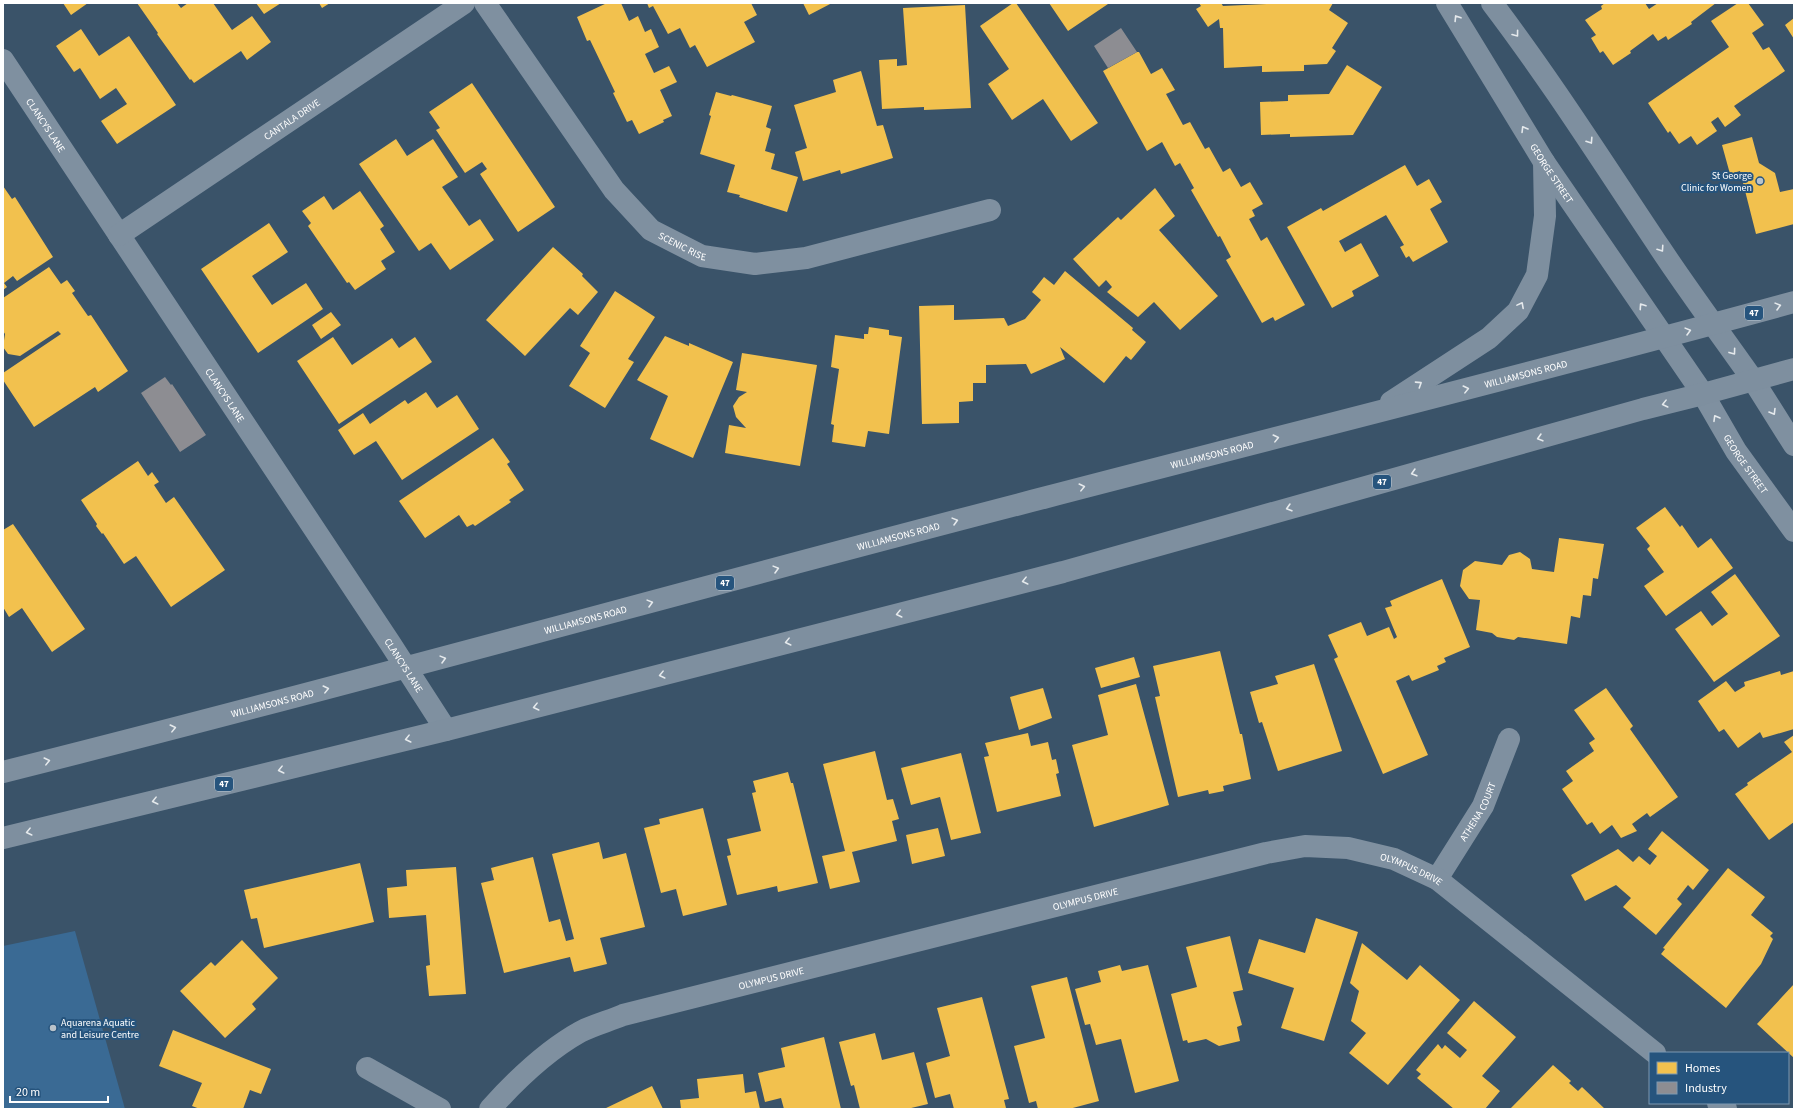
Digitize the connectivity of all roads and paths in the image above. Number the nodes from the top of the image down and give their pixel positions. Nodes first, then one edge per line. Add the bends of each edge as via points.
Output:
1 (464, 3) edge
2 (485, 3) edge
3 (1447, 3) edge
4 (1492, 3) edge
5 (3, 60) edge
6 (1544, 162) junction
7 (990, 210) dead end
8 (119, 235) junction
9 (1794, 302) edge
10 (1713, 324) junction
11 (1664, 338) junction
12 (1794, 368) edge
13 (1753, 380) junction
14 (1703, 394) junction
15 (1374, 413) junction
16 (1794, 445) edge
17 (1794, 531) edge
18 (406, 669) junction
19 (446, 730) junction
20 (1509, 739) dead end
21 (5, 768) edge
22 (3, 838) edge
23 (1437, 879) junction
24 (1654, 1052) edge
25 (367, 1068) dead end
26 (440, 1109) edge
27 (490, 1109) edge

1 - 8 street, CANTALA DRIVE
2 - 7 street, SCENIC RISE via 614,190 651,230 702,256 755,264 806,258
6 -> 3 main road, GEORGE STREET
4 -> 10 main road via 1585,134
5 - 8 street, CLANCYS LANE
11 -> 6 main road, GEORGE STREET
15 -> 6 main road via 1489,338 1518,311 1537,275 1545,216
8 - 18 street, CLANCYS LANE
10 -> 9 main road, WILLIAMSONS ROAD / 47
11 -> 10 main road, WILLIAMSONS ROAD / 47
10 -> 13 main road
11 - 14 main road, GEORGE STREET
15 -> 11 main road, WILLIAMSONS ROAD / 47
12 - 13 main road, 47
13 - 14 main road, 47
13 -> 16 street
17 -> 14 street, GEORGE STREET via 1736,451
14 -> 19 main road, 47 via 1063,572
18 -> 15 main road, WILLIAMSONS ROAD / 47 via 1044,497
18 - 19 street, CLANCYS LANE
21 -> 18 main road, WILLIAMSONS ROAD / 47
19 -> 22 main road, 47
20 - 23 street, ATHENA COURT via 1483,806
23 - 24 street, OLYMPUS DRIVE
23 - 27 street, OLYMPUS DRIVE via 1394,859 1348,848 1305,846 1266,853 623,1015 580,1032 544,1056
25 - 26 street

